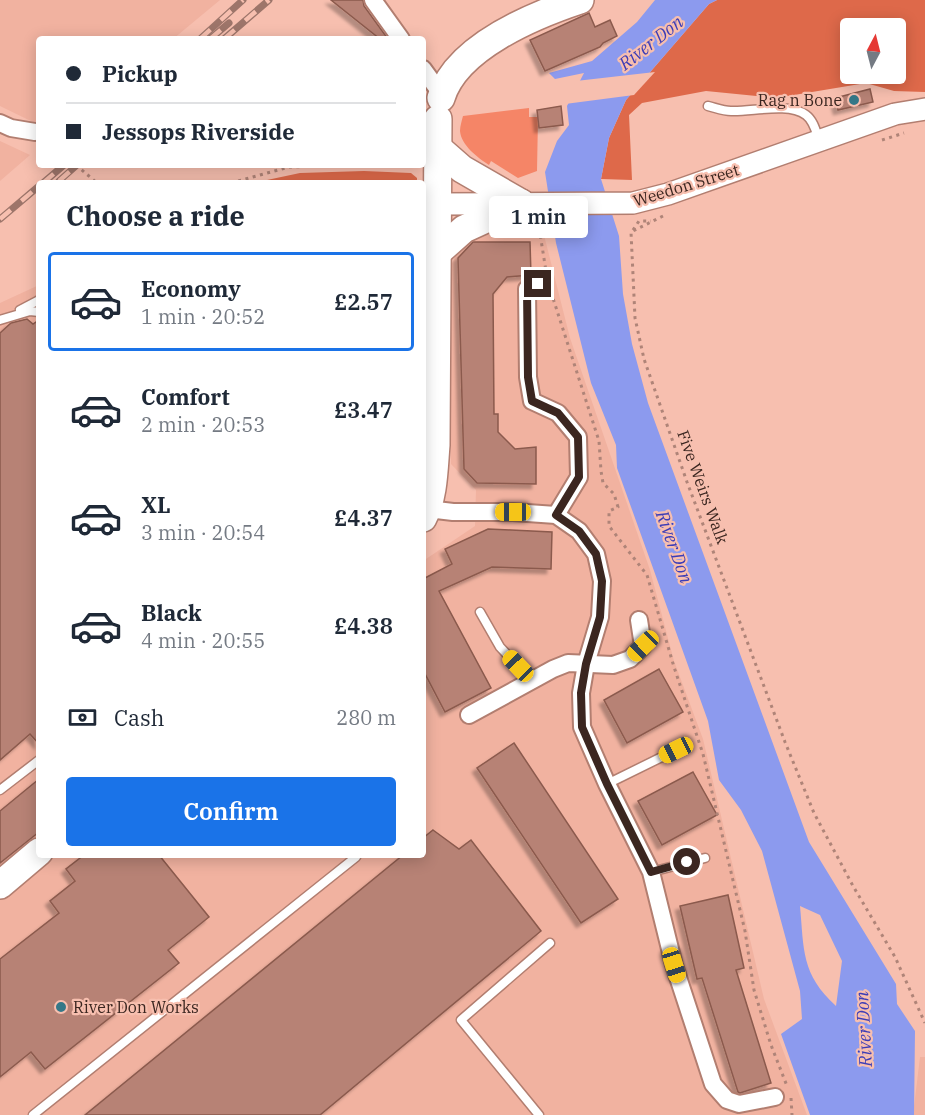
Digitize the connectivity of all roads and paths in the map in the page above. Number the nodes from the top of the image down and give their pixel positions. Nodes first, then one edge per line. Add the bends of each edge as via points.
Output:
1 (373, 0) edge
2 (580, 0) edge
3 (543, 6) edge
4 (399, 36) edge
5 (426, 75) edge
6 (440, 104) junction
7 (708, 106) dead end
8 (925, 109) edge
9 (0, 123) edge
10 (35, 132) dead end
11 (906, 132) dead end
12 (819, 141) junction
13 (873, 143) dead end
14 (438, 148) junction
15 (80, 168) edge
16 (285, 168) edge
17 (94, 180) edge
18 (242, 180) edge
19 (438, 204) junction
20 (531, 208) junction
21 (668, 213) dead end
22 (437, 253) junction
23 (545, 284) junction
24 (36, 302) edge
25 (36, 312) edge
26 (3, 319) edge
27 (426, 510) edge
28 (426, 514) edge
29 (556, 515) junction
30 (480, 612) dead end
31 (639, 620) dead end
32 (586, 664) junction
33 (531, 680) junction
34 (469, 715) dead end
35 (676, 750) dead end
36 (36, 762) edge
37 (607, 784) junction
38 (0, 790) edge
39 (36, 855) edge
40 (354, 858) edge
41 (705, 858) dead end
42 (651, 872) junction
43 (0, 885) edge
44 (550, 942) dead end
45 (925, 1023) edge
46 (775, 1097) dead end
47 (33, 1115) edge
48 (539, 1115) edge
49 (792, 1115) edge

1 - 4 street
2 - 3 main road
3 - 6 main road via 481,48 452,76
5 - 6 street
6 - 14 main road
7 - 12 lane via 733,111 800,112 813,123
8 - 12 street, Weedon Street via 895,114
9 - 10 street
11 - 13 path
12 - 20 street, Weedon Street via 633,203
14 - 19 main road
14 - 20 main road via 462,169
15 - 17 path
16 - 18 path
19 - 20 street, Weedon Street
19 - 22 main road
20 - 22 main road via 464,229
20 - 23 path
21 - 45 path, Five Weirs Walk via 639,221 632,232 636,318 644,359 814,813 895,957
22 - 27 main road via 436,445
23 - 29 street via 527,289 532,401 558,413 578,437 579,477
23 - 49 path via 599,441 603,483 618,507 609,511 609,526 647,575 703,754 745,931 754,990 793,1101
24 - 26 lane
25 - 26 lane
28 - 29 street
29 - 32 street via 579,531 596,554 602,581 600,617
30 - 33 lane via 500,647
31 - 32 street via 643,646 630,659 613,664
32 - 33 street via 568,663
32 - 37 street via 581,693 582,727
33 - 34 street
35 - 37 lane
36 - 38 lane
37 - 42 street
39 - 43 main road
40 - 47 lane
41 - 42 lane
42 - 46 street via 674,965 713,1084 727,1100 739,1104
44 - 48 lane via 461,1020

